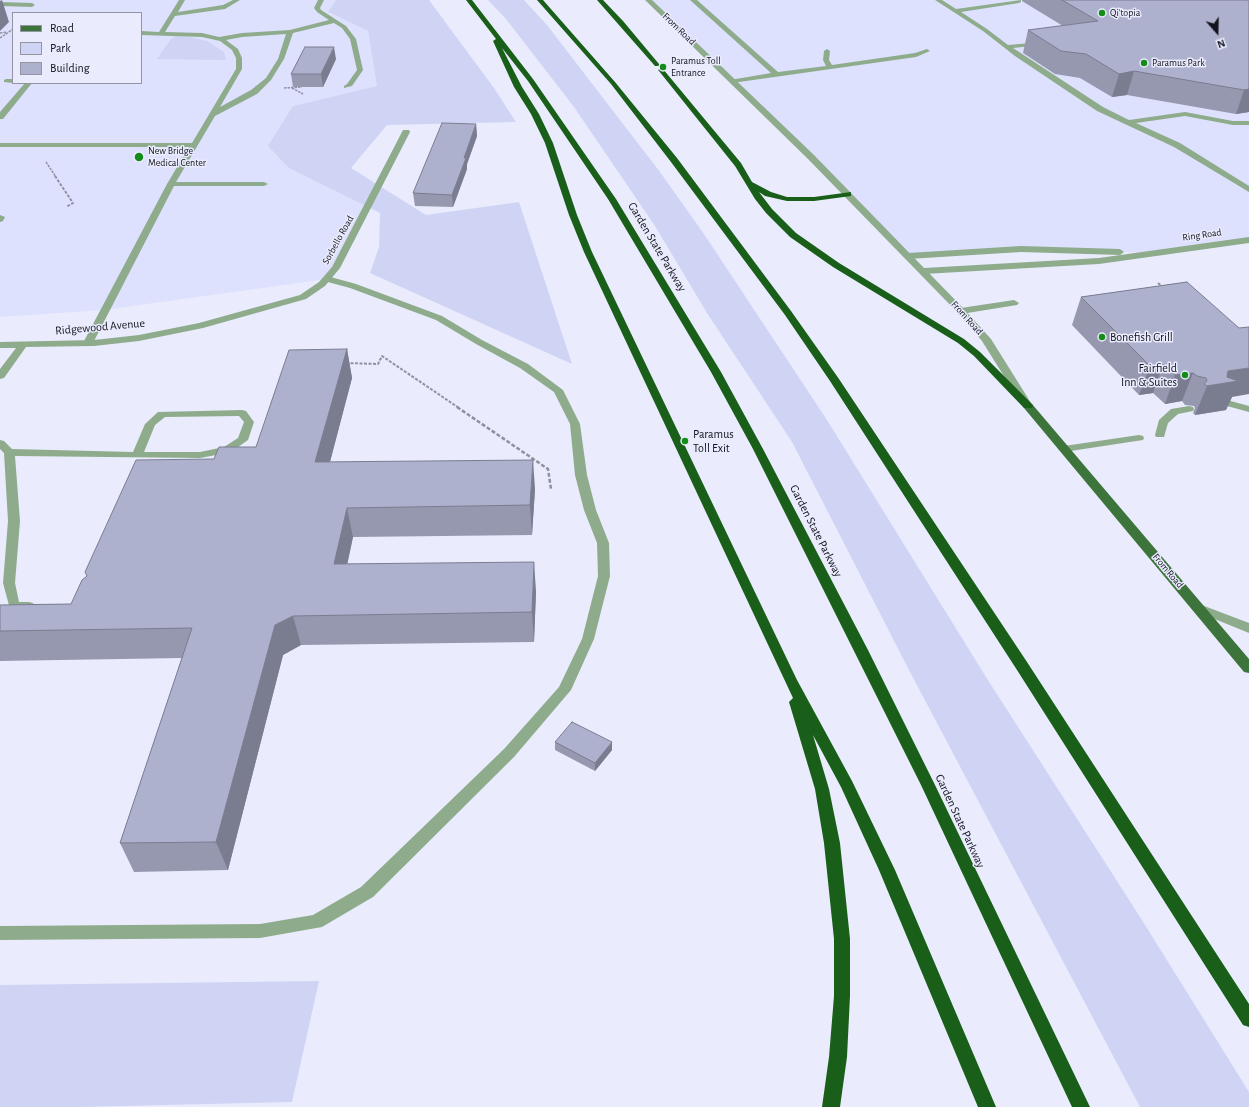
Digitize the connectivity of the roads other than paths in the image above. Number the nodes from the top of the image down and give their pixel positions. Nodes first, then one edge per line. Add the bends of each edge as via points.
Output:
1 (37, 0) edge
2 (182, 0) edge
3 (236, 0) edge
4 (321, 0) edge
5 (469, 0) edge
6 (540, 0) edge
7 (600, 0) edge
8 (648, 0) edge
9 (693, 0) edge
10 (938, 0) edge
11 (1019, 1) dead end
12 (0, 4) edge
13 (0, 9) edge
14 (33, 9) edge
15 (955, 11) junction
16 (174, 14) junction
17 (335, 21) junction
18 (486, 21) junction
19 (290, 32) junction
20 (142, 33) edge
21 (161, 34) junction
22 (219, 39) junction
23 (1048, 42) edge
24 (1008, 47) junction
25 (827, 51) dead end
26 (927, 51) dead end
27 (830, 67) junction
28 (777, 75) junction
29 (732, 81) junction
30 (28, 84) edge
31 (346, 88) dead end
32 (211, 116) junction
33 (0, 117) edge
34 (1128, 122) junction
35 (1249, 124) edge
36 (406, 132) dead end
37 (0, 145) edge
38 (194, 145) junction
39 (750, 182) junction
40 (172, 184) junction
41 (264, 184) dead end
42 (1249, 190) edge
43 (848, 194) junction
44 (1249, 240) edge
45 (1157, 253) junction
46 (908, 256) junction
47 (924, 271) junction
48 (327, 279) junction
49 (1014, 303) dead end
50 (961, 311) junction
51 (200, 326) joint
52 (88, 343) junction
53 (23, 344) junction
54 (0, 345) edge
55 (0, 376) edge
56 (1221, 404) edge
57 (1028, 406) junction
58 (1189, 409) dead end
59 (1249, 409) edge
60 (1160, 435) dead end
61 (1139, 438) dead end
62 (0, 443) edge
63 (1064, 449) junction
64 (9, 452) junction
65 (137, 455) junction
66 (5, 466) edge
67 (5, 584) edge
68 (37, 606) edge
69 (1199, 608) junction
70 (1249, 628) edge
71 (1249, 668) edge
72 (790, 680) junction
73 (0, 933) edge
74 (1249, 1019) edge
75 (831, 1107) edge
76 (986, 1107) edge
77 (1081, 1107) edge

1 - 14 street
2 - 16 street
3 - 16 street via 226,7
4 - 17 street via 317,8
5 - 18 highway, Garden State Parkway
6 - 74 highway via 614,83 788,313 944,547
7 - 39 highway via 659,68
8 - 29 street, From Road
9 - 28 street
10 - 15 street
11 - 15 street
12 - 14 street
13 - 14 street
15 - 24 street
16 - 21 street
17 - 19 street
17 - 31 street via 354,39 360,70
18 - 72 highway via 518,87 542,128 588,252
18 - 77 highway, Garden State Parkway via 531,80 612,199 681,313 754,442 928,785
19 - 22 street
19 - 32 street via 281,59 269,79 254,92
20 - 21 street
21 - 22 street via 202,35
22 - 32 street via 235,49 239,58 239,69
23 - 24 street
24 - 34 street via 1017,56 1100,109
25 - 27 street via 826,60
26 - 27 street via 916,55
27 - 28 street
28 - 29 street
29 - 43 street, From Road
30 - 33 street
32 - 38 street
34 - 35 street via 1184,114
34 - 42 street via 1177,145
36 - 48 street, Sorbello Road via 336,268
37 - 38 street
38 - 40 street
39 - 43 highway via 768,194 787,199 814,199
39 - 57 highway via 769,211 804,244 961,341
40 - 41 street
40 - 52 street
43 - 46 street, From Road
44 - 45 street, Ring Road
45 - 46 street via 1021,249
45 - 47 street via 1099,261
46 - 47 street, From Road
47 - 50 street, From Road
48 - 51 street, Sorbello Road via 303,297
48 - 73 street via 439,318 524,366 558,390 575,424 581,475 590,510 603,543 604,576 588,639 564,690 509,754 367,892 316,922 260,931
49 - 50 street
50 - 57 street, From Road via 986,339
51 - 52 street, Ridgewood Avenue via 139,338
52 - 53 street, Ridgewood Avenue
53 - 54 street, Ridgewood Avenue
53 - 55 street
56 - 59 street via 1227,403
57 - 63 main road, From Road
58 - 60 street via 1175,411 1163,422
61 - 63 street
62 - 64 street
63 - 69 main road, From Road
64 - 65 street
64 - 66 street
65 - 65 street via 200,455 227,450 243,440 249,422 242,413 162,414 150,424
66 - 67 street via 14,521
67 - 68 street via 14,606
69 - 70 street
69 - 71 main road, From Road
72 - 75 highway via 822,789 838,890 842,938 842,996 838,1057
72 - 76 highway via 847,784 887,870

